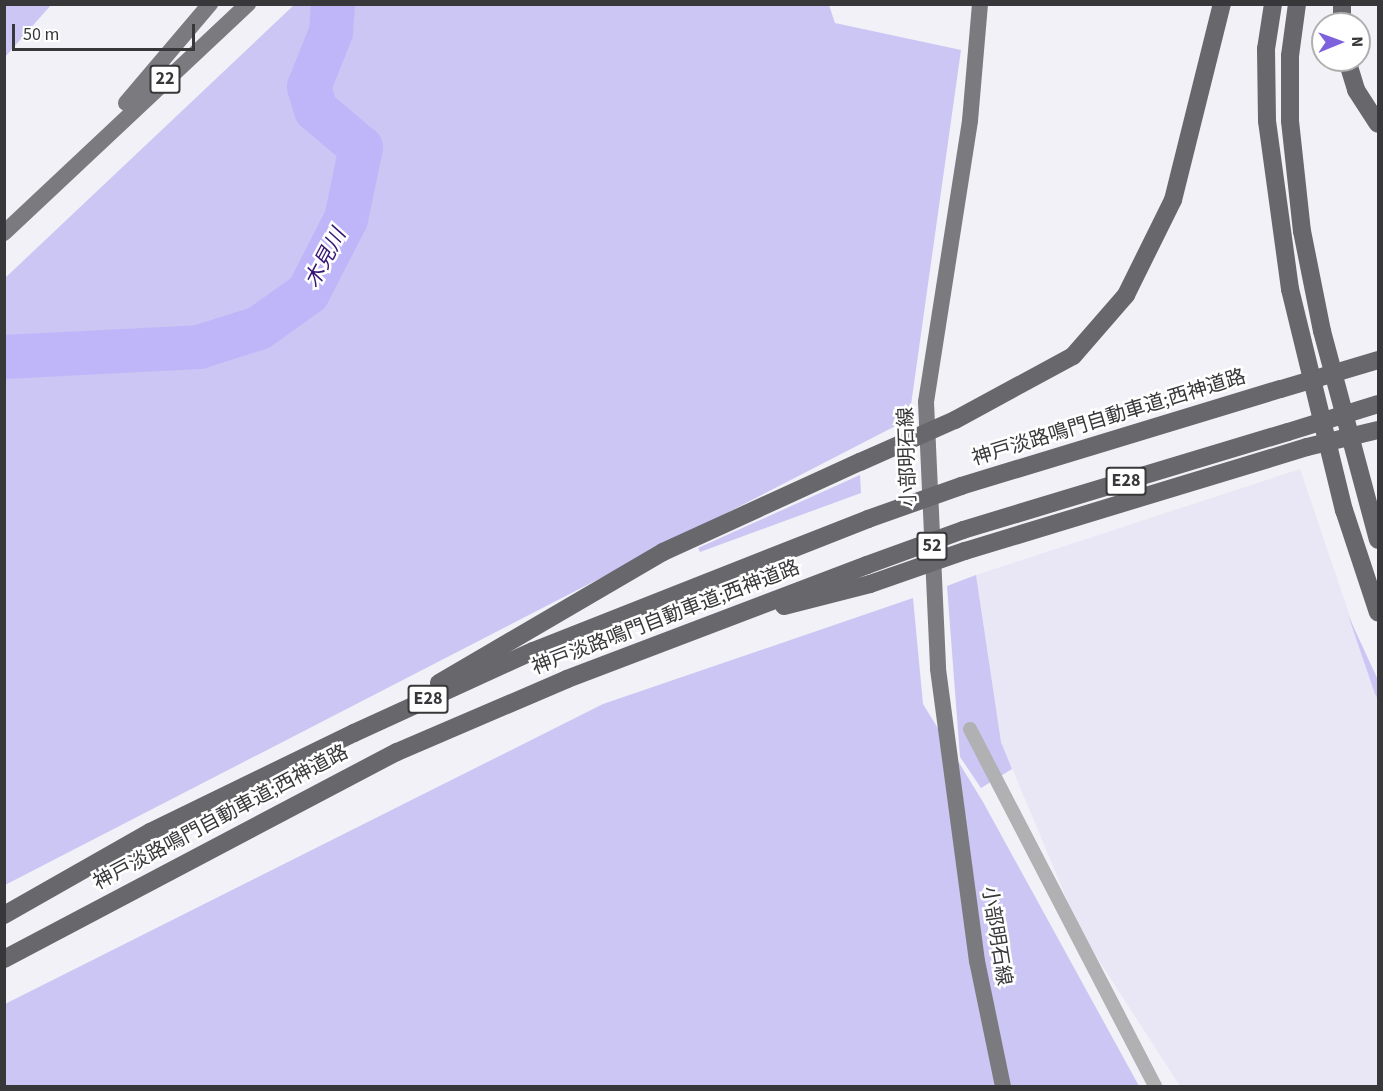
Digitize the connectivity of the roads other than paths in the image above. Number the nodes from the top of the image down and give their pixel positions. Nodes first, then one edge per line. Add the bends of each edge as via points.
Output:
1 (210, 4) edge
2 (248, 4) edge
3 (980, 4) edge
4 (1221, 4) edge
5 (1273, 4) edge
6 (1297, 4) edge
7 (1351, 72) edge
8 (1378, 124) edge
9 (83, 155) junction
10 (4, 233) edge
11 (1378, 360) edge
12 (1378, 404) edge
13 (1378, 430) edge
14 (1378, 540) edge
15 (1378, 613) edge
16 (704, 627) junction
17 (970, 729) dead end
18 (354, 733) junction
19 (4, 915) edge
20 (4, 960) edge
21 (1003, 1086) edge
22 (1155, 1086) edge

1 - 9 main road, 22
2 - 9 main road, 22
3 - 21 main road, 小部明石線 / 52 via 970,121 926,402 938,669 977,961
4 - 18 highway, bridge via 1173,200 1150,255 1126,295 1073,356 956,420 663,552
5 - 15 highway via 1266,49 1267,121 1290,289 1344,510
6 - 14 highway via 1290,56 1290,121 1302,231 1322,332
7 - 8 highway via 1356,90
9 - 10 main road, 22
11 - 18 highway, 神戸淡路鳴門自動車道;西神道路 / E28, bridge via 961,486 868,519 578,633
12 - 16 highway, 神戸淡路鳴門自動車道;西神道路 / E28, bridge via 963,530
13 - 16 highway, bridge via 1306,447 965,550 870,584
16 - 20 highway, 神戸淡路鳴門自動車道;西神道路 / E28 via 397,752
17 - 22 lane
18 - 19 highway, 神戸淡路鳴門自動車道;西神道路 / E28 via 150,832

